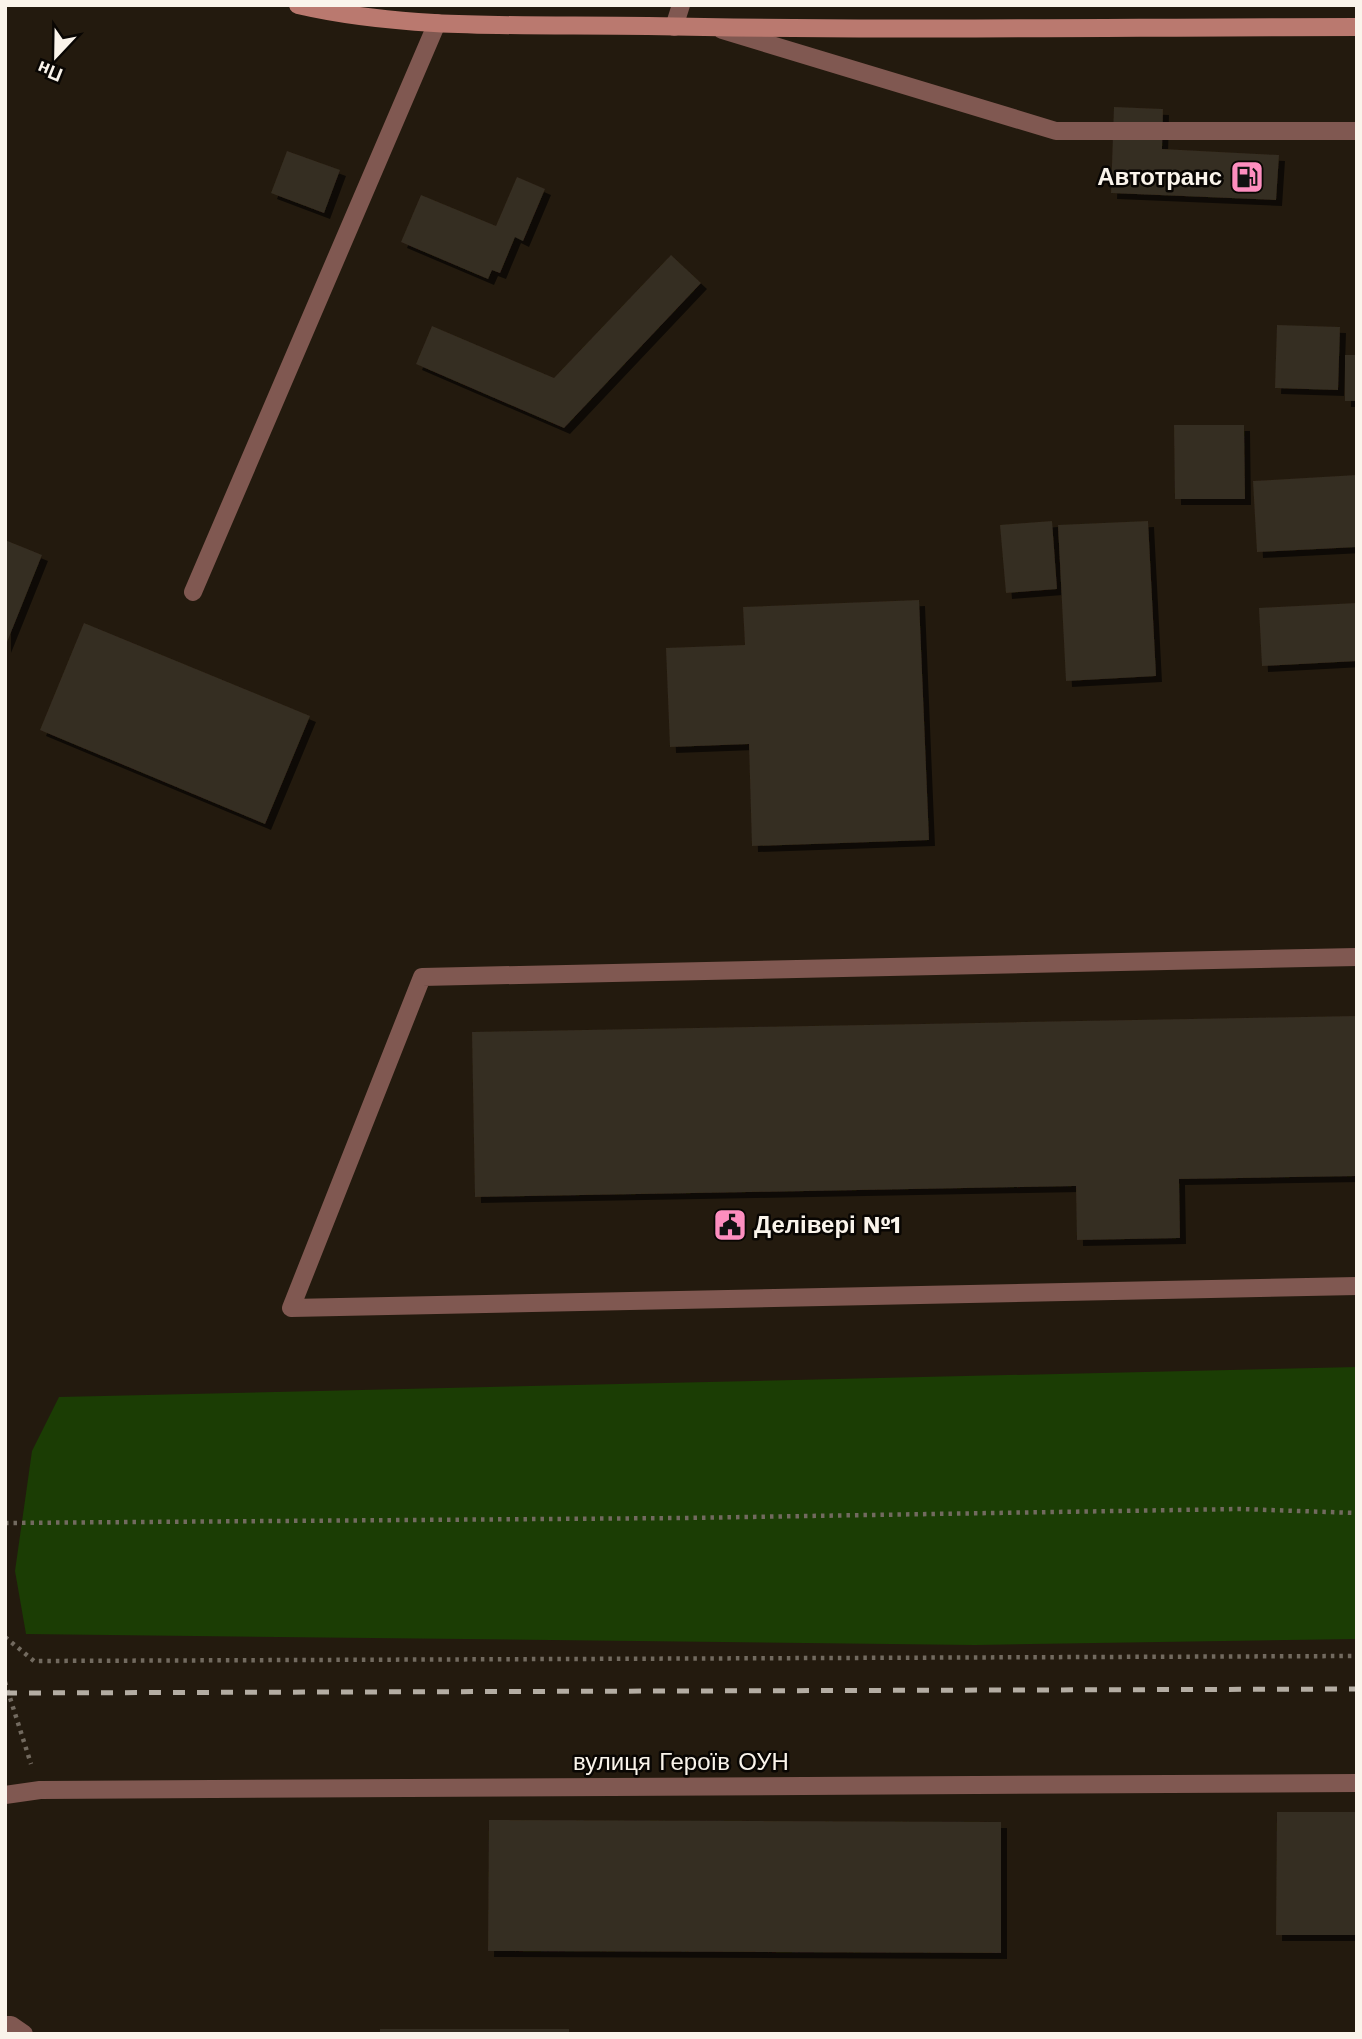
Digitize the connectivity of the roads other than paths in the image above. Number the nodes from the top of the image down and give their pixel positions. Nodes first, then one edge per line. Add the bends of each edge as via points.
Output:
1 (298, 5) edge
2 (681, 5) edge
3 (437, 23) junction
4 (674, 27) junction
5 (712, 27) junction
6 (1357, 27) edge
7 (1357, 131) edge
8 (193, 592) dead end
9 (1357, 957) edge
10 (1357, 1286) edge
11 (1357, 1783) edge
12 (5, 1795) edge
13 (5, 2025) edge
14 (24, 2034) edge

1 - 3 main road
2 - 4 street
3 - 4 main road
3 - 8 street
4 - 5 main road
5 - 6 main road
5 - 7 street via 1056,131
9 - 10 street via 422,976 292,1308
11 - 12 street, вулиця Героїв ОУН via 40,1790
13 - 14 street

